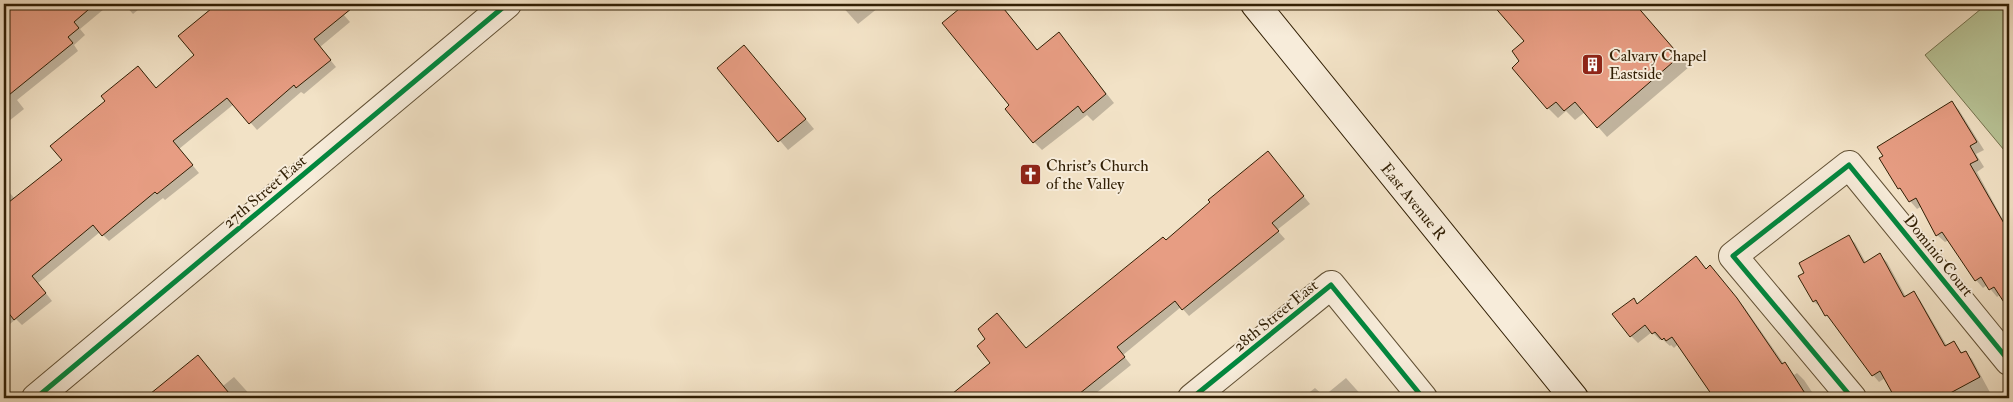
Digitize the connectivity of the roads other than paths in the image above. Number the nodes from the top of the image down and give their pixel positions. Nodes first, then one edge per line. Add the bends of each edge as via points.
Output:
1 (507, 4) edge
2 (1255, 4) edge
3 (2009, 361) edge
4 (36, 398) edge
5 (1192, 398) edge
6 (1423, 398) edge
7 (1574, 398) edge
8 (1852, 398) edge

1 - 4 street, 27th Street East
2 - 7 street, East Avenue R
3 - 8 street, Dominio Court via 1849,165 1733,256
5 - 6 street, 28th Street East via 1331,285

